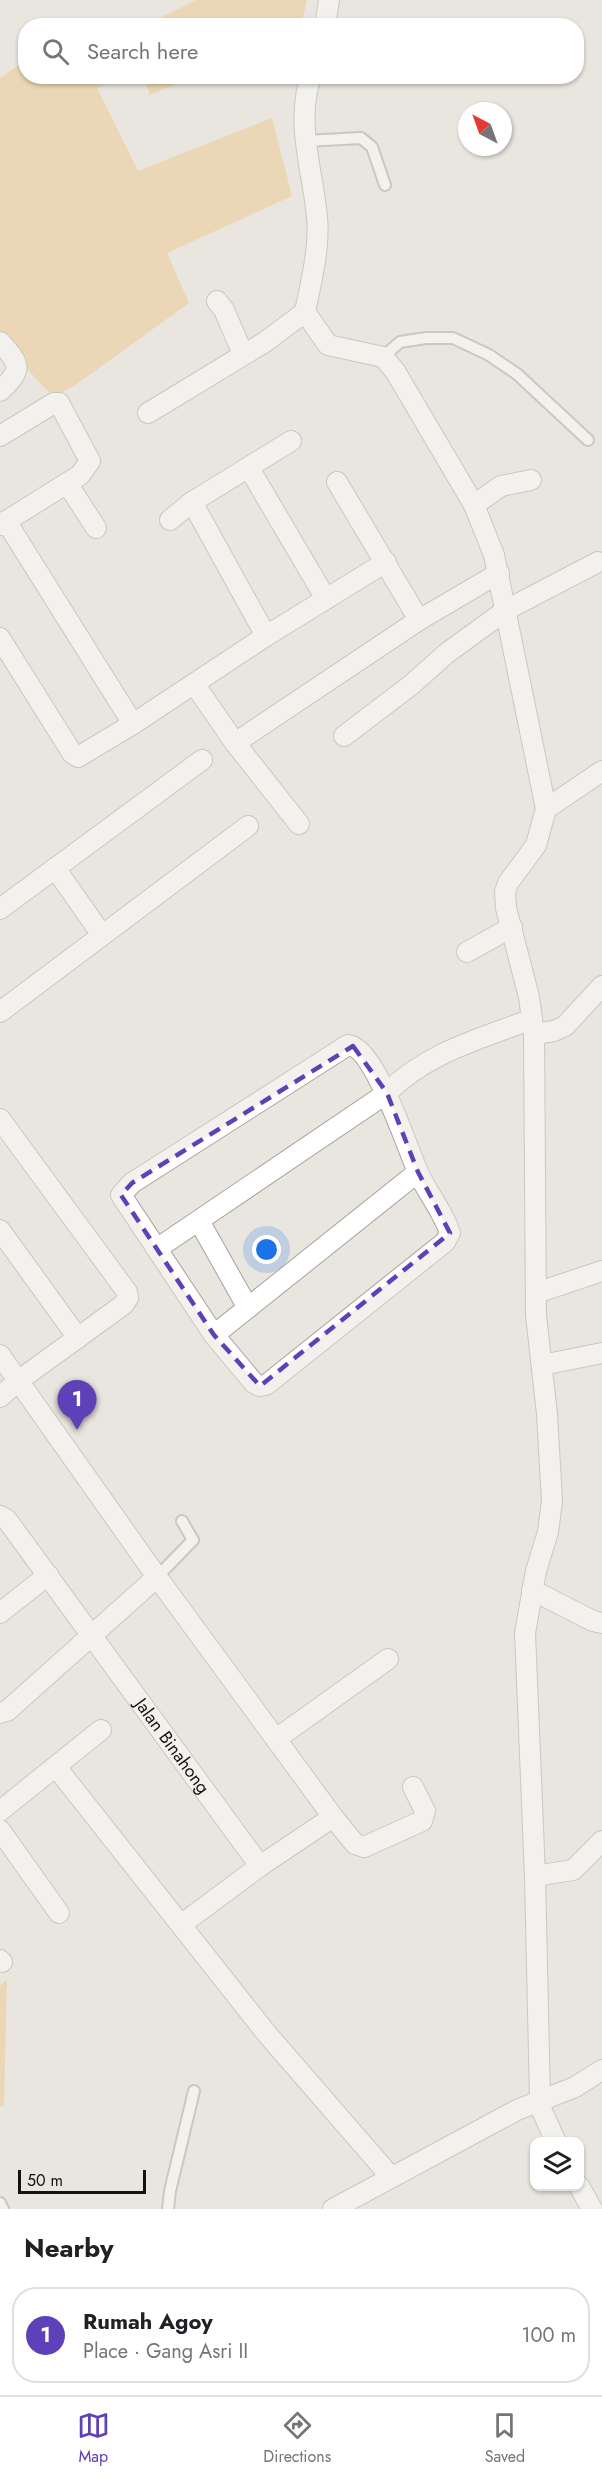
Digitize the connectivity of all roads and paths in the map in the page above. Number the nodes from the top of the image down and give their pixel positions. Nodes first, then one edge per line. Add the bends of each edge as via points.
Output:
1 (329, 0) edge
2 (326, 18) edge
3 (308, 84) edge
4 (305, 141) junction
5 (385, 185) dead end
6 (217, 301) dead end
7 (305, 312) junction
8 (0, 342) edge
9 (243, 354) junction
10 (383, 357) junction
11 (0, 391) edge
12 (148, 412) dead end
13 (0, 436) edge
14 (588, 440) dead end
15 (291, 441) dead end
16 (249, 468) junction
17 (531, 480) dead end
18 (337, 482) dead end
19 (67, 483) junction
20 (192, 502) junction
21 (474, 505) junction
22 (170, 520) dead end
23 (3, 523) edge
24 (96, 528) dead end
25 (386, 562) junction
26 (598, 562) dead end
27 (499, 573) junction
28 (326, 599) junction
29 (506, 610) junction
30 (419, 620) junction
31 (266, 636) junction
32 (0, 638) edge
33 (195, 685) junction
34 (133, 724) junction
35 (344, 736) dead end
36 (235, 743) junction
37 (202, 760) dead end
38 (602, 771) edge
39 (546, 809) junction
40 (299, 824) dead end
41 (248, 826) dead end
42 (55, 868) junction
43 (0, 909) edge
44 (512, 927) junction
45 (102, 935) junction
46 (467, 952) dead end
47 (602, 986) edge
48 (0, 1012) edge
49 (533, 1026) junction
50 (387, 1094) junction
51 (0, 1119) edge
52 (418, 1172) junction
53 (199, 1221) junction
54 (0, 1230) edge
55 (158, 1248) junction
56 (602, 1271) edge
57 (536, 1293) junction
58 (248, 1308) junction
59 (214, 1335) junction
60 (78, 1338) junction
61 (602, 1353) edge
62 (0, 1355) edge
63 (542, 1365) junction
64 (18, 1381) junction
65 (0, 1397) edge
66 (3, 1518) edge
67 (182, 1521) dead end
68 (48, 1575) junction
69 (157, 1577) junction
70 (532, 1590) junction
71 (0, 1613) edge
72 (602, 1623) edge
73 (91, 1634) junction
74 (388, 1659) dead end
75 (0, 1713) edge
76 (101, 1730) dead end
77 (276, 1739) junction
78 (56, 1767) junction
79 (413, 1787) dead end
80 (0, 1811) edge
81 (333, 1817) junction
82 (0, 1830) edge
83 (602, 1841) edge
84 (257, 1863) junction
85 (534, 1876) junction
86 (59, 1913) dead end
87 (182, 1924) junction
88 (602, 2070) edge
89 (194, 2091) dead end
90 (540, 2100) junction
91 (554, 2137) edge
92 (391, 2178) junction
93 (581, 2191) edge
94 (0, 2203) edge
95 (338, 2208) edge
96 (3, 2209) edge
97 (168, 2209) edge
98 (591, 2209) edge

1 - 2 street
3 - 4 street via 304,105
4 - 5 lane via 361,138 372,147
4 - 7 street via 318,240
6 - 9 street
7 - 9 street
7 - 10 street via 328,345
8 - 11 street via 18,367
9 - 12 street
10 - 14 lane via 400,342 453,338 517,374
10 - 21 street via 396,371
13 - 19 street via 59,403 90,461 85,471
15 - 16 street
16 - 20 street
16 - 28 street
17 - 21 street via 501,486
18 - 25 street
19 - 23 street
19 - 24 street
20 - 22 street
20 - 31 street
21 - 27 street
23 - 34 street
25 - 28 street
25 - 30 street
26 - 29 street
27 - 29 street
27 - 30 street
28 - 31 street
29 - 35 street
29 - 39 street
30 - 36 street
31 - 33 street
32 - 34 street via 78,757
33 - 34 street
33 - 36 street
36 - 40 street
37 - 42 street
38 - 39 street
39 - 44 street via 532,852 506,887 506,908
41 - 45 street
42 - 43 street
42 - 45 street
44 - 46 street
44 - 49 street
45 - 48 street
47 - 49 street via 566,1026 554,1031
49 - 50 street via 436,1056 411,1070
49 - 57 street
50 - 52 street
50 - 53 street
50 - 55 street via 359,1050 348,1045 132,1183 122,1191 121,1198
51 - 60 street via 127,1292 128,1299 123,1305
52 - 58 street
52 - 59 street via 450,1233 445,1242 263,1386 254,1383
53 - 55 street
53 - 58 street
54 - 60 street
55 - 59 street
56 - 57 street
57 - 63 street
58 - 59 street
60 - 64 street
61 - 63 street
62 - 64 street
63 - 70 street via 552,1501
64 - 65 street
64 - 69 street
66 - 68 street, Jalan Binahong
67 - 69 lane via 193,1540
68 - 71 street
68 - 73 street, Jalan Binahong
69 - 73 street
69 - 77 street
70 - 72 street
70 - 85 street via 525,1633
73 - 75 street
73 - 84 street, Jalan Binahong
74 - 77 street
76 - 78 street
77 - 81 street
78 - 80 street
78 - 87 street
79 - 81 street via 425,1811 422,1821 364,1847 355,1844
81 - 84 street
82 - 86 street
83 - 85 street via 573,1870
84 - 87 street
85 - 90 street
87 - 92 street via 267,2034
88 - 90 street via 575,2087
89 - 97 lane
90 - 91 street
90 - 92 street
92 - 95 street
93 - 98 street
94 - 96 lane

